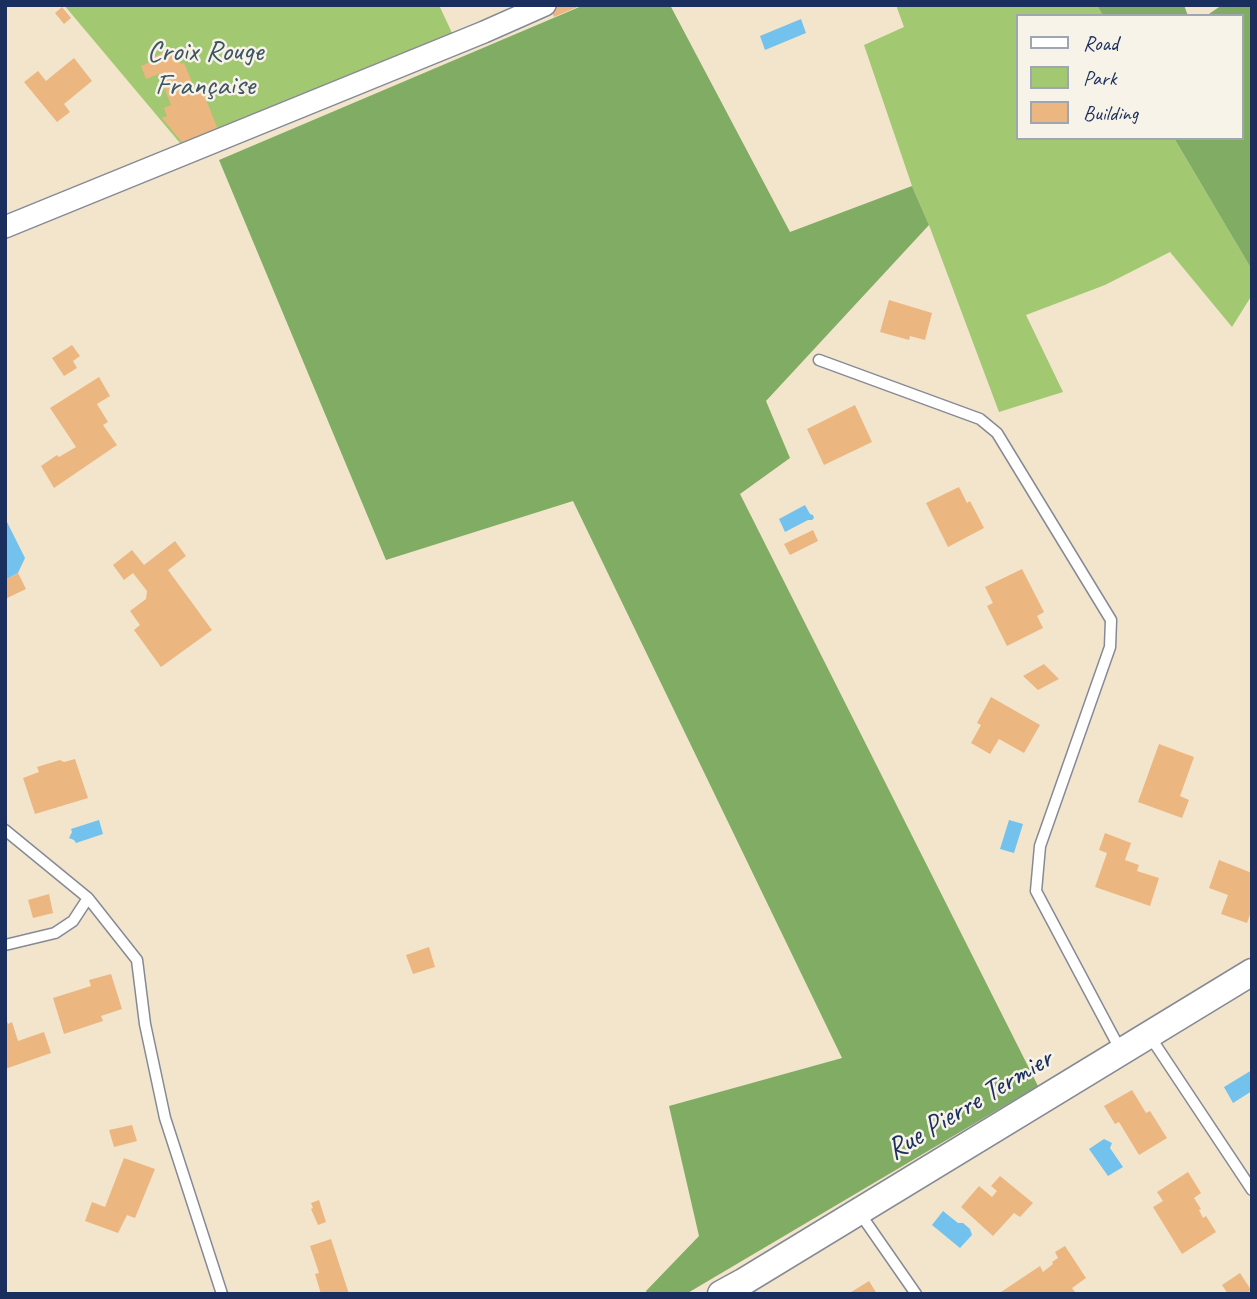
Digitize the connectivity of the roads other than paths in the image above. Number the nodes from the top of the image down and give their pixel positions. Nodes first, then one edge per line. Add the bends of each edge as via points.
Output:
1 (545, 5) edge
2 (5, 227) edge
3 (819, 360) dead end
4 (5, 830) edge
5 (88, 898) junction
6 (5, 945) edge
7 (1252, 972) edge
8 (1149, 1035) junction
9 (1121, 1051) junction
10 (1252, 1190) edge
11 (859, 1212) junction
12 (222, 1294) edge
13 (721, 1294) edge
14 (916, 1294) edge

1 - 2 street
3 - 9 lane via 979,419 997,433 1111,620 1110,647 1040,846 1036,891
4 - 5 lane
5 - 6 lane via 73,921 55,933
5 - 12 lane via 137,960 165,1118
7 - 8 street, Rue Pierre Termier
8 - 9 street, Rue Pierre Termier
8 - 10 lane
9 - 11 street, Rue Pierre Termier
11 - 13 street, Rue Pierre Termier
11 - 14 lane

